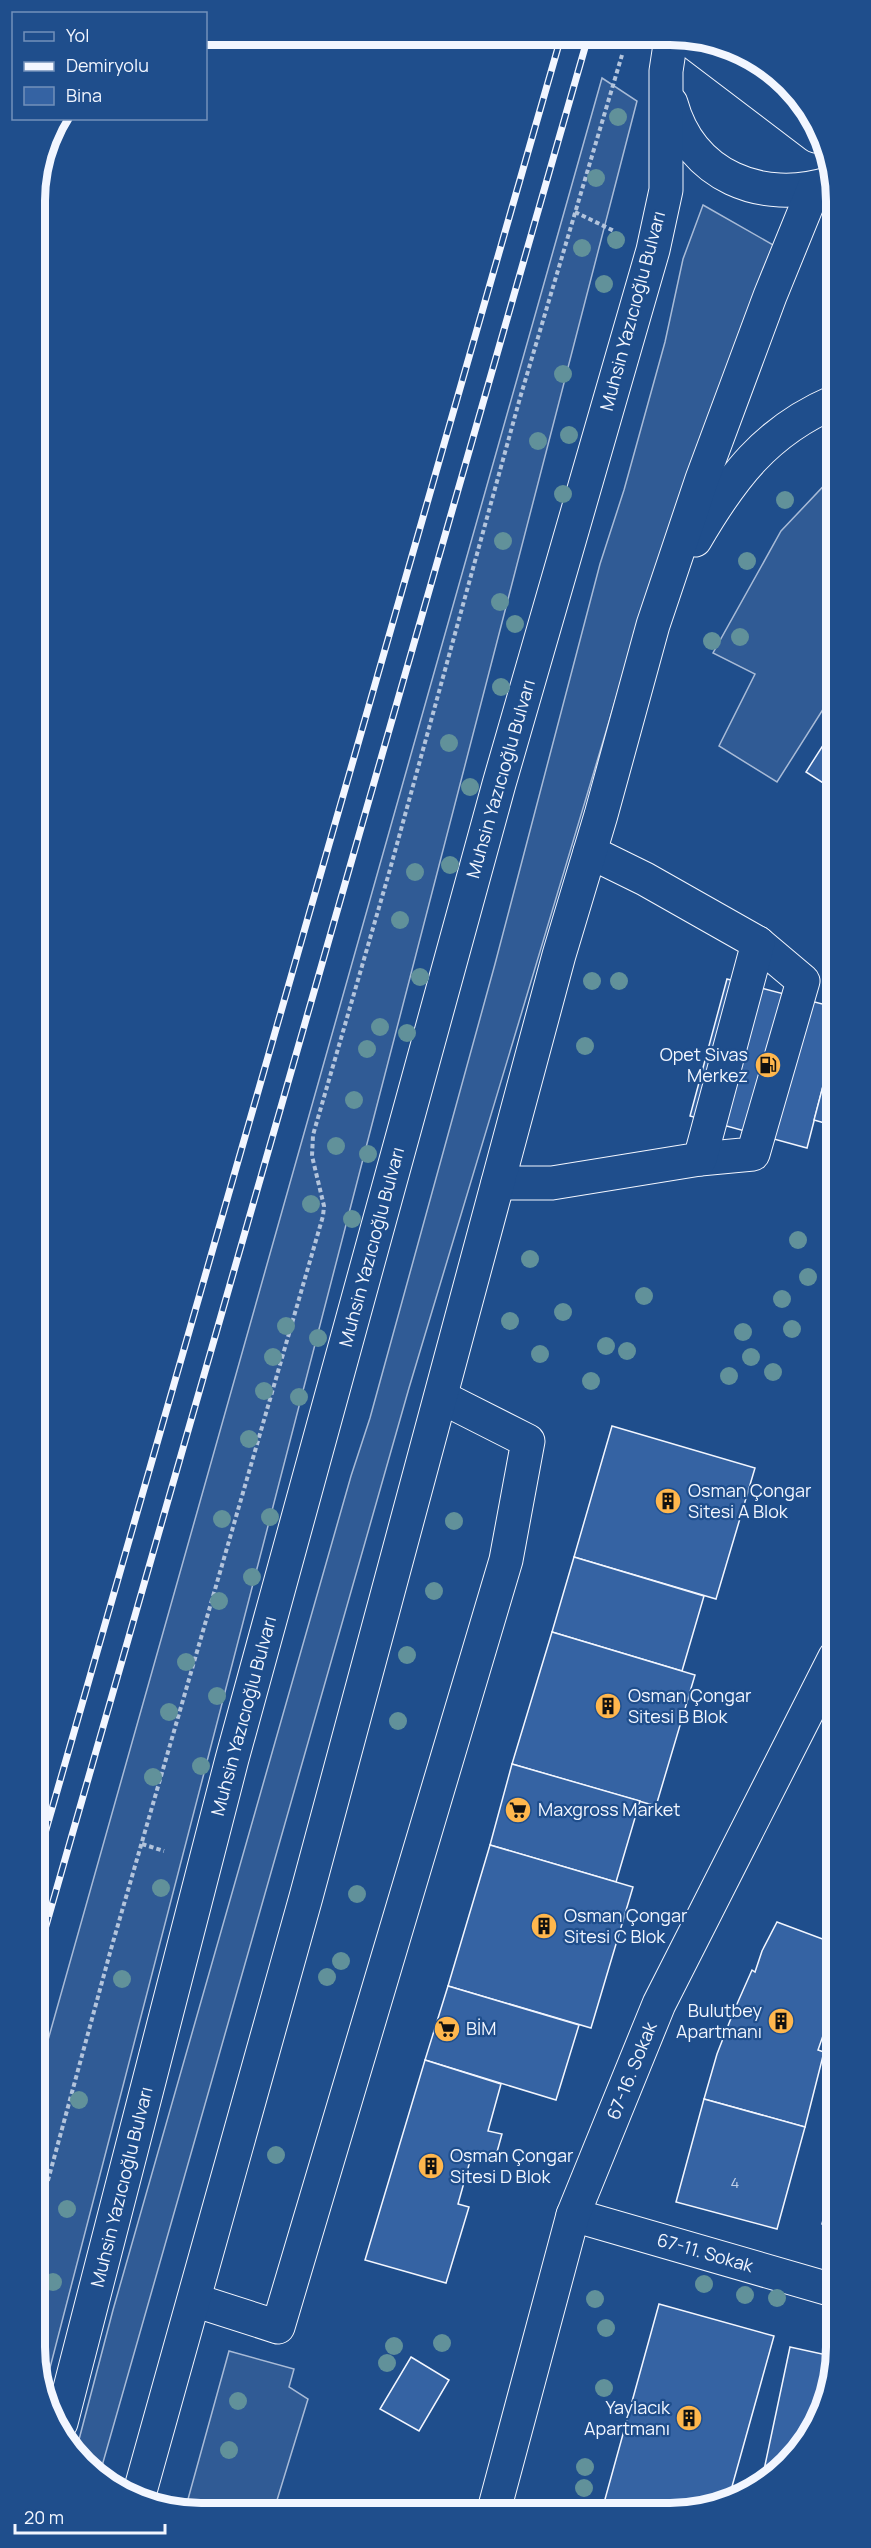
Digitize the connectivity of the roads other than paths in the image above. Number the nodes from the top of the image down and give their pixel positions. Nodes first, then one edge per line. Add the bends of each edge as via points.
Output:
1 (670, 45) edge
2 (700, 48) edge
3 (666, 71) junction
4 (809, 131) edge
5 (824, 185) edge
6 (826, 406) edge
7 (653, 625) junction
8 (590, 852) junction
9 (758, 944) junction
10 (700, 1159) junction
11 (498, 1183) junction
12 (441, 1397) junction
13 (826, 1675) edge
14 (573, 2215) junction
15 (826, 2288) edge
16 (194, 2300) junction
17 (62, 2418) edge
18 (141, 2491) edge
19 (496, 2503) edge

1 - 3 main road, Muhsin Yazıcıoğlu Bulvarı
2 - 4 main road
3 - 5 main road, Muhsin Yazıcıoğlu Bulvarı via 675,118 698,152 722,173 766,190 790,192
3 - 17 main road, Muhsin Yazıcıoğlu Bulvarı via 666,190 653,250 499,784 231,1759
5 - 7 main road, Muhsin Yazıcıoğlu Bulvarı via 770,296
6 - 7 main road via 775,435 734,479 691,547
7 - 8 main road, Muhsin Yazıcıoğlu Bulvarı
8 - 9 main road
8 - 11 main road, Muhsin Yazıcıoğlu Bulvarı
9 - 10 main road
9 - 10 main road via 803,981 753,1154
10 - 11 main road via 552,1183
11 - 12 main road, Muhsin Yazıcıoğlu Bulvarı
12 - 16 main road, Muhsin Yazıcıoğlu Bulvarı
12 - 16 main road via 528,1441 507,1560 278,2327
13 - 14 main road, 67-16. Sokak via 659,2004
14 - 15 main road, 67-11. Sokak
14 - 19 main road, 67-16. Sokak
16 - 18 main road, Muhsin Yazıcıoğlu Bulvarı

